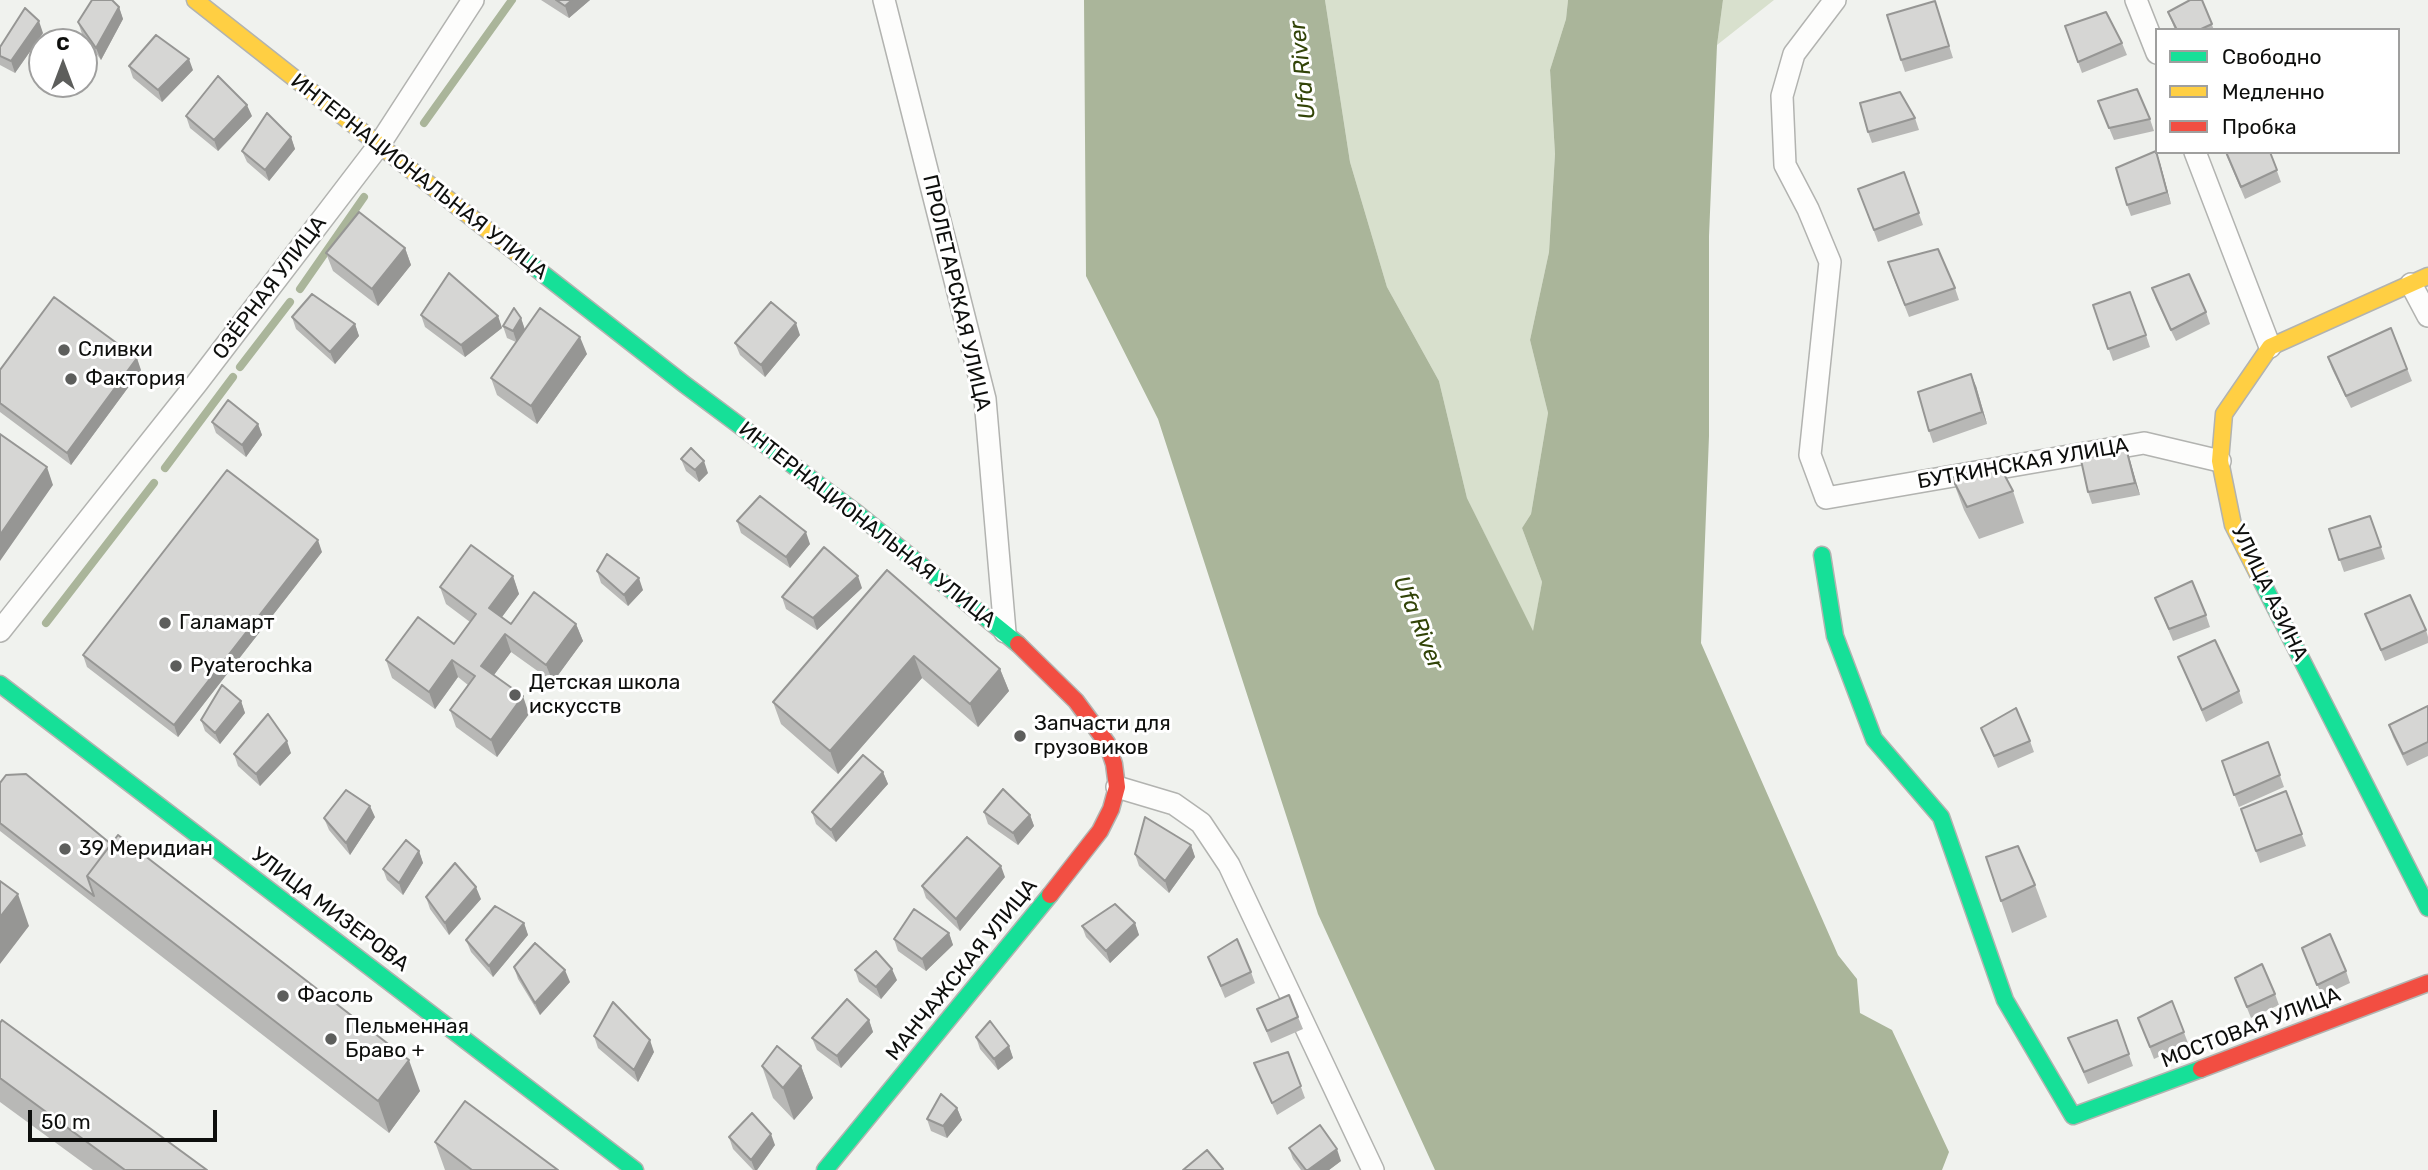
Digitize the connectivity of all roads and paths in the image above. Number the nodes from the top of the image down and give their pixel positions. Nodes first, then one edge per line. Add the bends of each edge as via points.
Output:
1 (195, 0) edge
2 (473, 0) edge
3 (884, 0) edge
4 (1835, 0) edge
5 (2136, 0) edge
6 (2155, 48) edge
7 (379, 145) junction
8 (2196, 154) edge
9 (2420, 280) edge
10 (2428, 316) edge
11 (2270, 347) junction
12 (2220, 461) junction
13 (1822, 555) dead end
14 (0, 631) edge
15 (1005, 632) junction
16 (0, 684) edge
17 (1117, 787) junction
18 (2428, 908) edge
19 (2428, 983) edge
20 (635, 1170) edge
21 (825, 1170) edge
22 (1373, 1170) edge

1 - 7 main road, ИНТЕРНАЦИОНАЛЬНАЯ УЛИЦА
2 - 7 street, ОЗЁРНАЯ УЛИЦА
3 - 15 street, ПРОЛЕТАРСКАЯ УЛИЦА via 985,399
4 - 12 street, БУТКИНСКАЯ УЛИЦА via 1794,54 1782,96 1785,165 1830,262 1810,455 1826,498 2144,443
5 - 6 street
7 - 14 street, ОЗЁРНАЯ УЛИЦА
7 - 15 main road, ИНТЕРНАЦИОНАЛЬНАЯ УЛИЦА
8 - 11 street
9 - 10 street
9 - 11 main road
11 - 12 main road, УЛИЦА АЗИНА via 2224,414
12 - 18 main road, УЛИЦА АЗИНА via 2232,525
13 - 19 main road, МОСТОВАЯ УЛИЦА via 1835,636 1874,739 1941,817 2005,1000 2073,1116
15 - 17 main road, ИНТЕРНАЦИОНАЛЬНАЯ УЛИЦА via 1092,721 1107,743
16 - 20 main road, УЛИЦА МИЗЕРОВА
17 - 21 main road, МАНЧАЖСКАЯ УЛИЦА via 1100,831 1069,872
17 - 22 street via 1174,804 1200,822 1229,865

